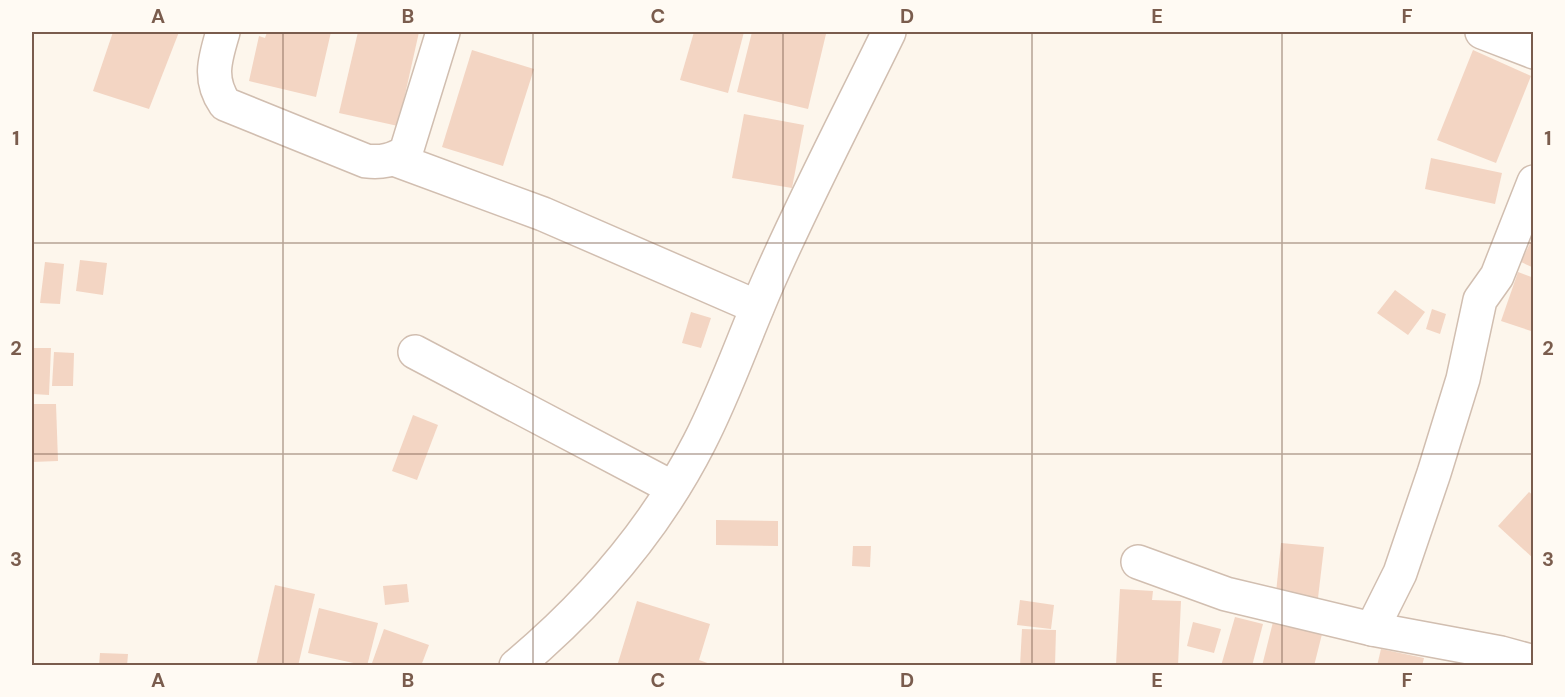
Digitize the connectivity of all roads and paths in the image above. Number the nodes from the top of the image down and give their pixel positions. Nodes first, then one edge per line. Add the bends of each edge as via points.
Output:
1 (223, 32) edge
2 (443, 32) edge
3 (889, 32) edge
4 (1482, 32) edge
5 (1533, 52) edge
6 (394, 159) junction
7 (1533, 182) edge
8 (757, 307) junction
9 (415, 352) dead end
10 (673, 488) junction
11 (1138, 562) dead end
12 (1372, 629) junction
13 (1533, 662) edge
14 (516, 666) edge

1 - 6 street via 213,62 213,78 225,104 366,161
2 - 6 street via 406,152
3 - 8 street
4 - 5 street
6 - 8 street via 543,214
7 - 12 street via 1497,276 1480,300 1463,379 1434,473 1400,573
8 - 10 street via 700,442
9 - 10 street
10 - 14 street via 630,551 552,636
11 - 12 street via 1226,594
12 - 13 street

